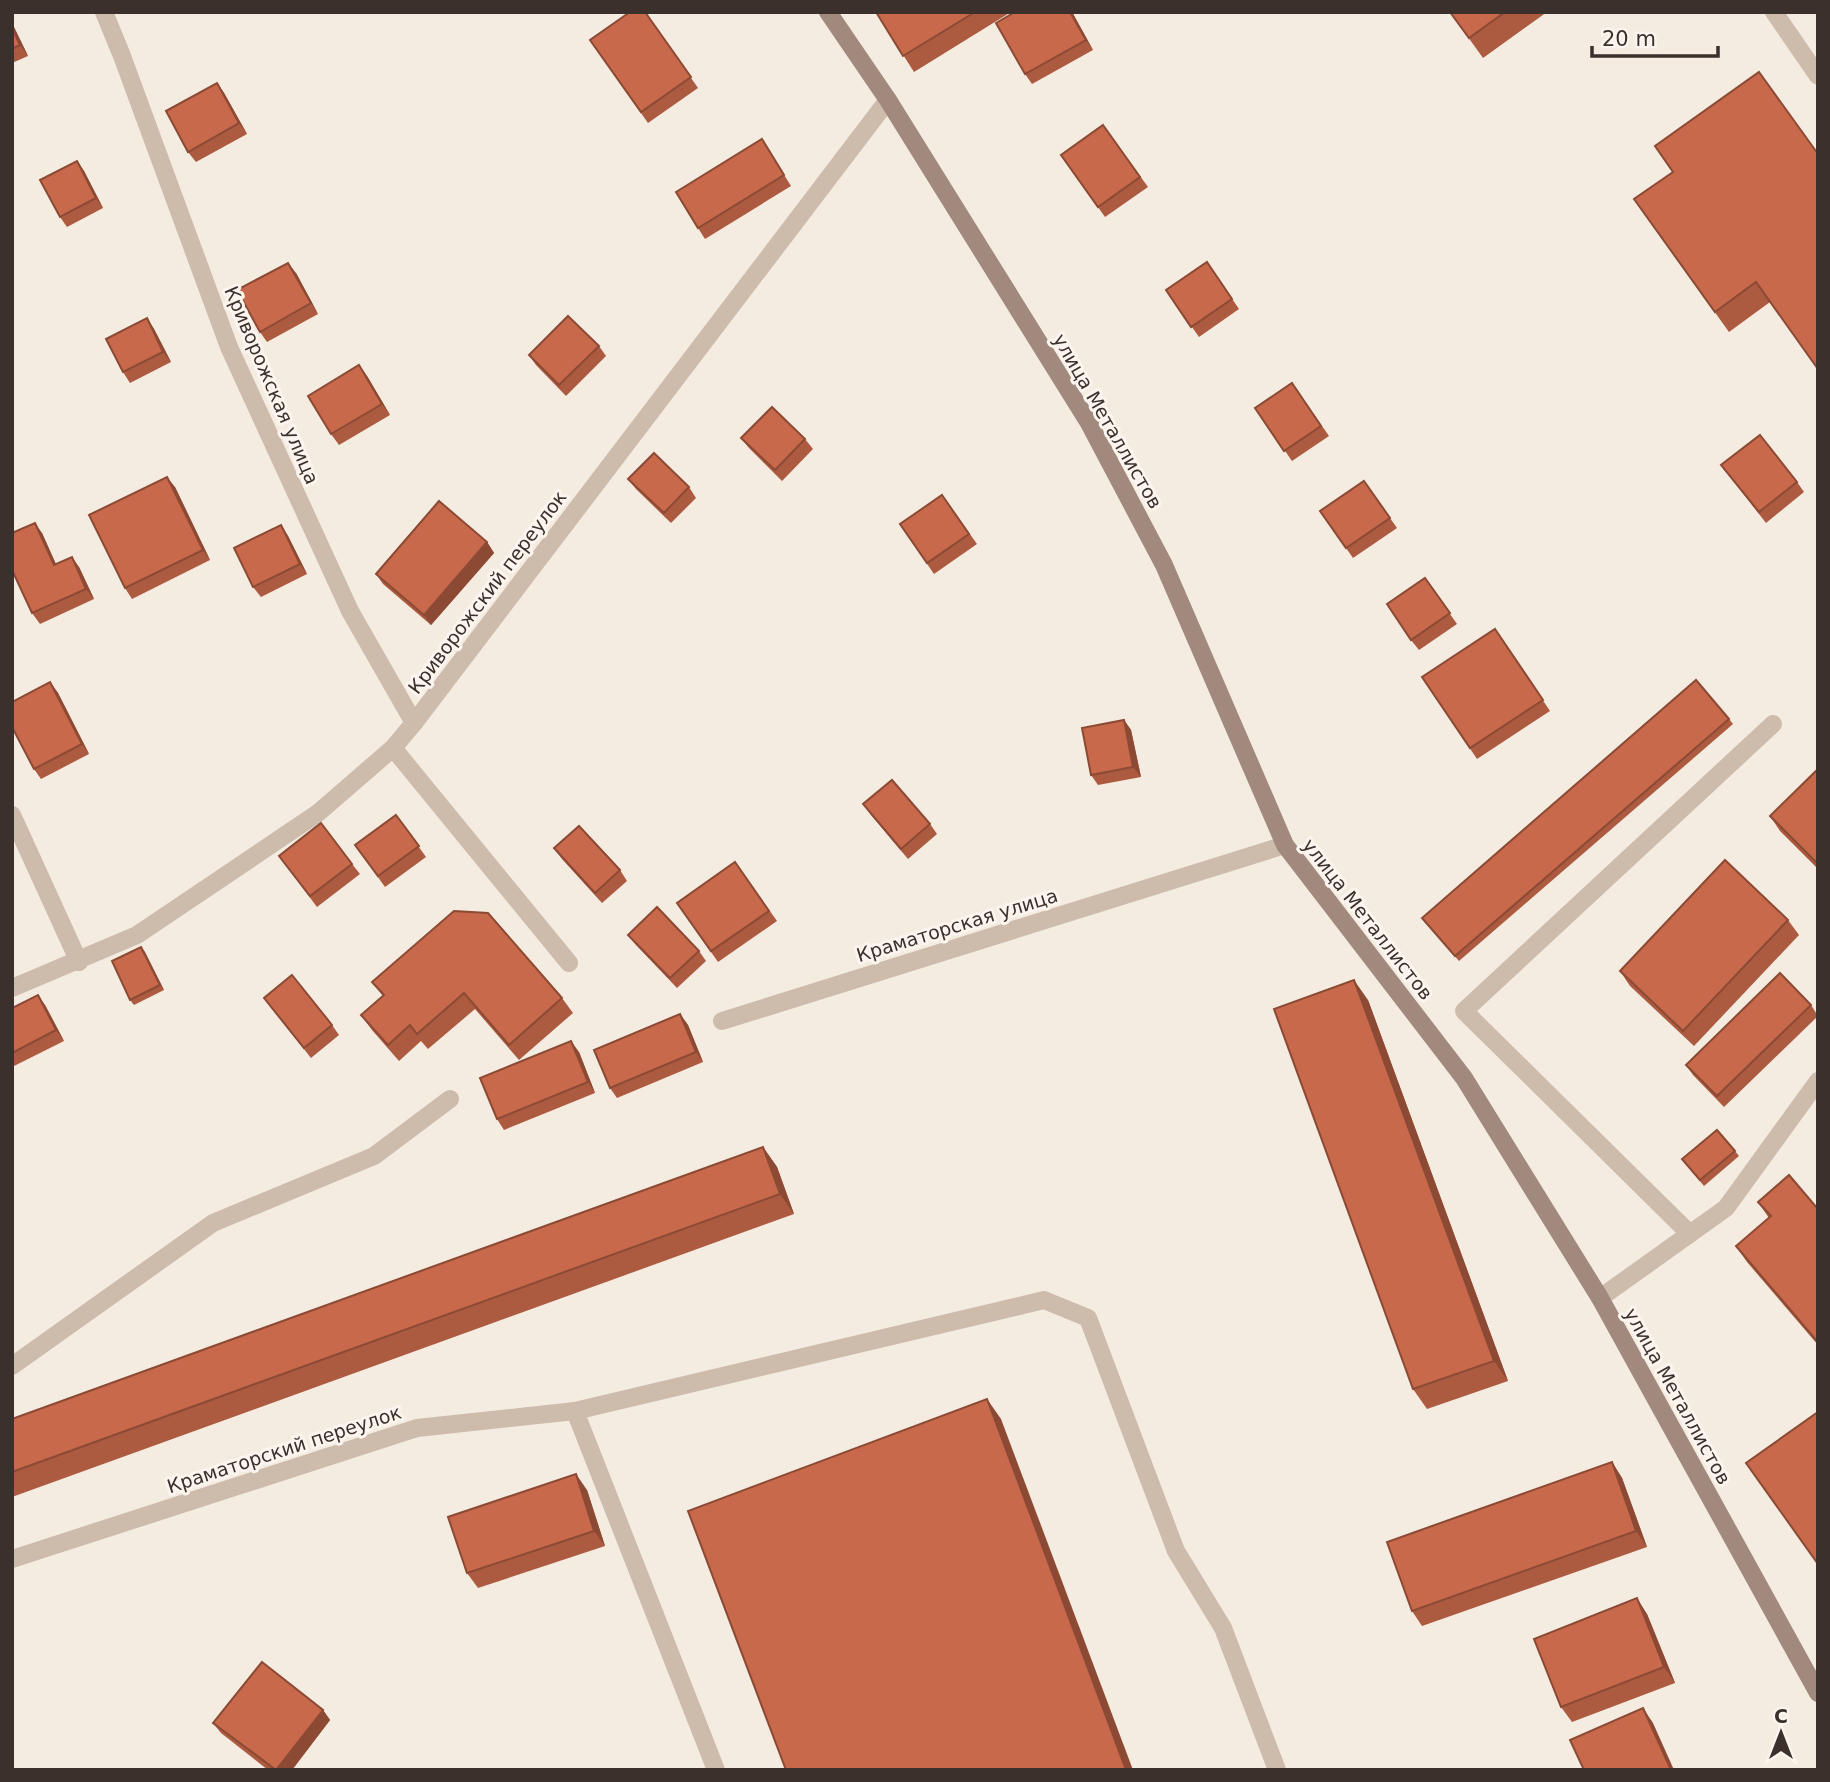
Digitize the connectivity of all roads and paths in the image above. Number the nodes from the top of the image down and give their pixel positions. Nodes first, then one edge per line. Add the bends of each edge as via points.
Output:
1 (104, 12) edge
2 (828, 12) edge
3 (1774, 12) edge
4 (1818, 76) edge
5 (888, 100) junction
6 (414, 723) junction
7 (1773, 724) dead end
8 (393, 748) junction
9 (12, 815) edge
10 (1285, 845) junction
11 (79, 962) junction
12 (569, 963) dead end
13 (12, 988) edge
14 (722, 1021) dead end
15 (1818, 1081) edge
16 (450, 1099) dead end
17 (1690, 1234) junction
18 (1600, 1298) junction
19 (12, 1366) edge
20 (575, 1411) junction
21 (12, 1559) edge
22 (1818, 1693) edge
23 (716, 1770) edge
24 (1277, 1770) edge

1 - 6 street, Криворожская улица via 229,347 350,611
2 - 5 street, улица Металлистов
3 - 4 street
5 - 6 street, Криворожский переулок
5 - 10 street, улица Металлистов via 1089,423 1164,565
6 - 8 street, Криворожский переулок
7 - 17 street via 1464,1011
8 - 11 street, Криворожский переулок via 318,813 137,935
8 - 12 street
9 - 11 street
10 - 14 street, Краматорская улица
10 - 18 street, улица Металлистов via 1464,1077
11 - 13 street, Криворожский переулок
15 - 17 street via 1726,1208
16 - 19 street via 374,1156 213,1223
17 - 18 street
18 - 22 street, улица Металлистов
20 - 21 street, Краматорский переулок via 417,1428
20 - 23 street
20 - 24 street, Краматорский переулок via 1044,1300 1088,1318 1176,1551 1223,1628

